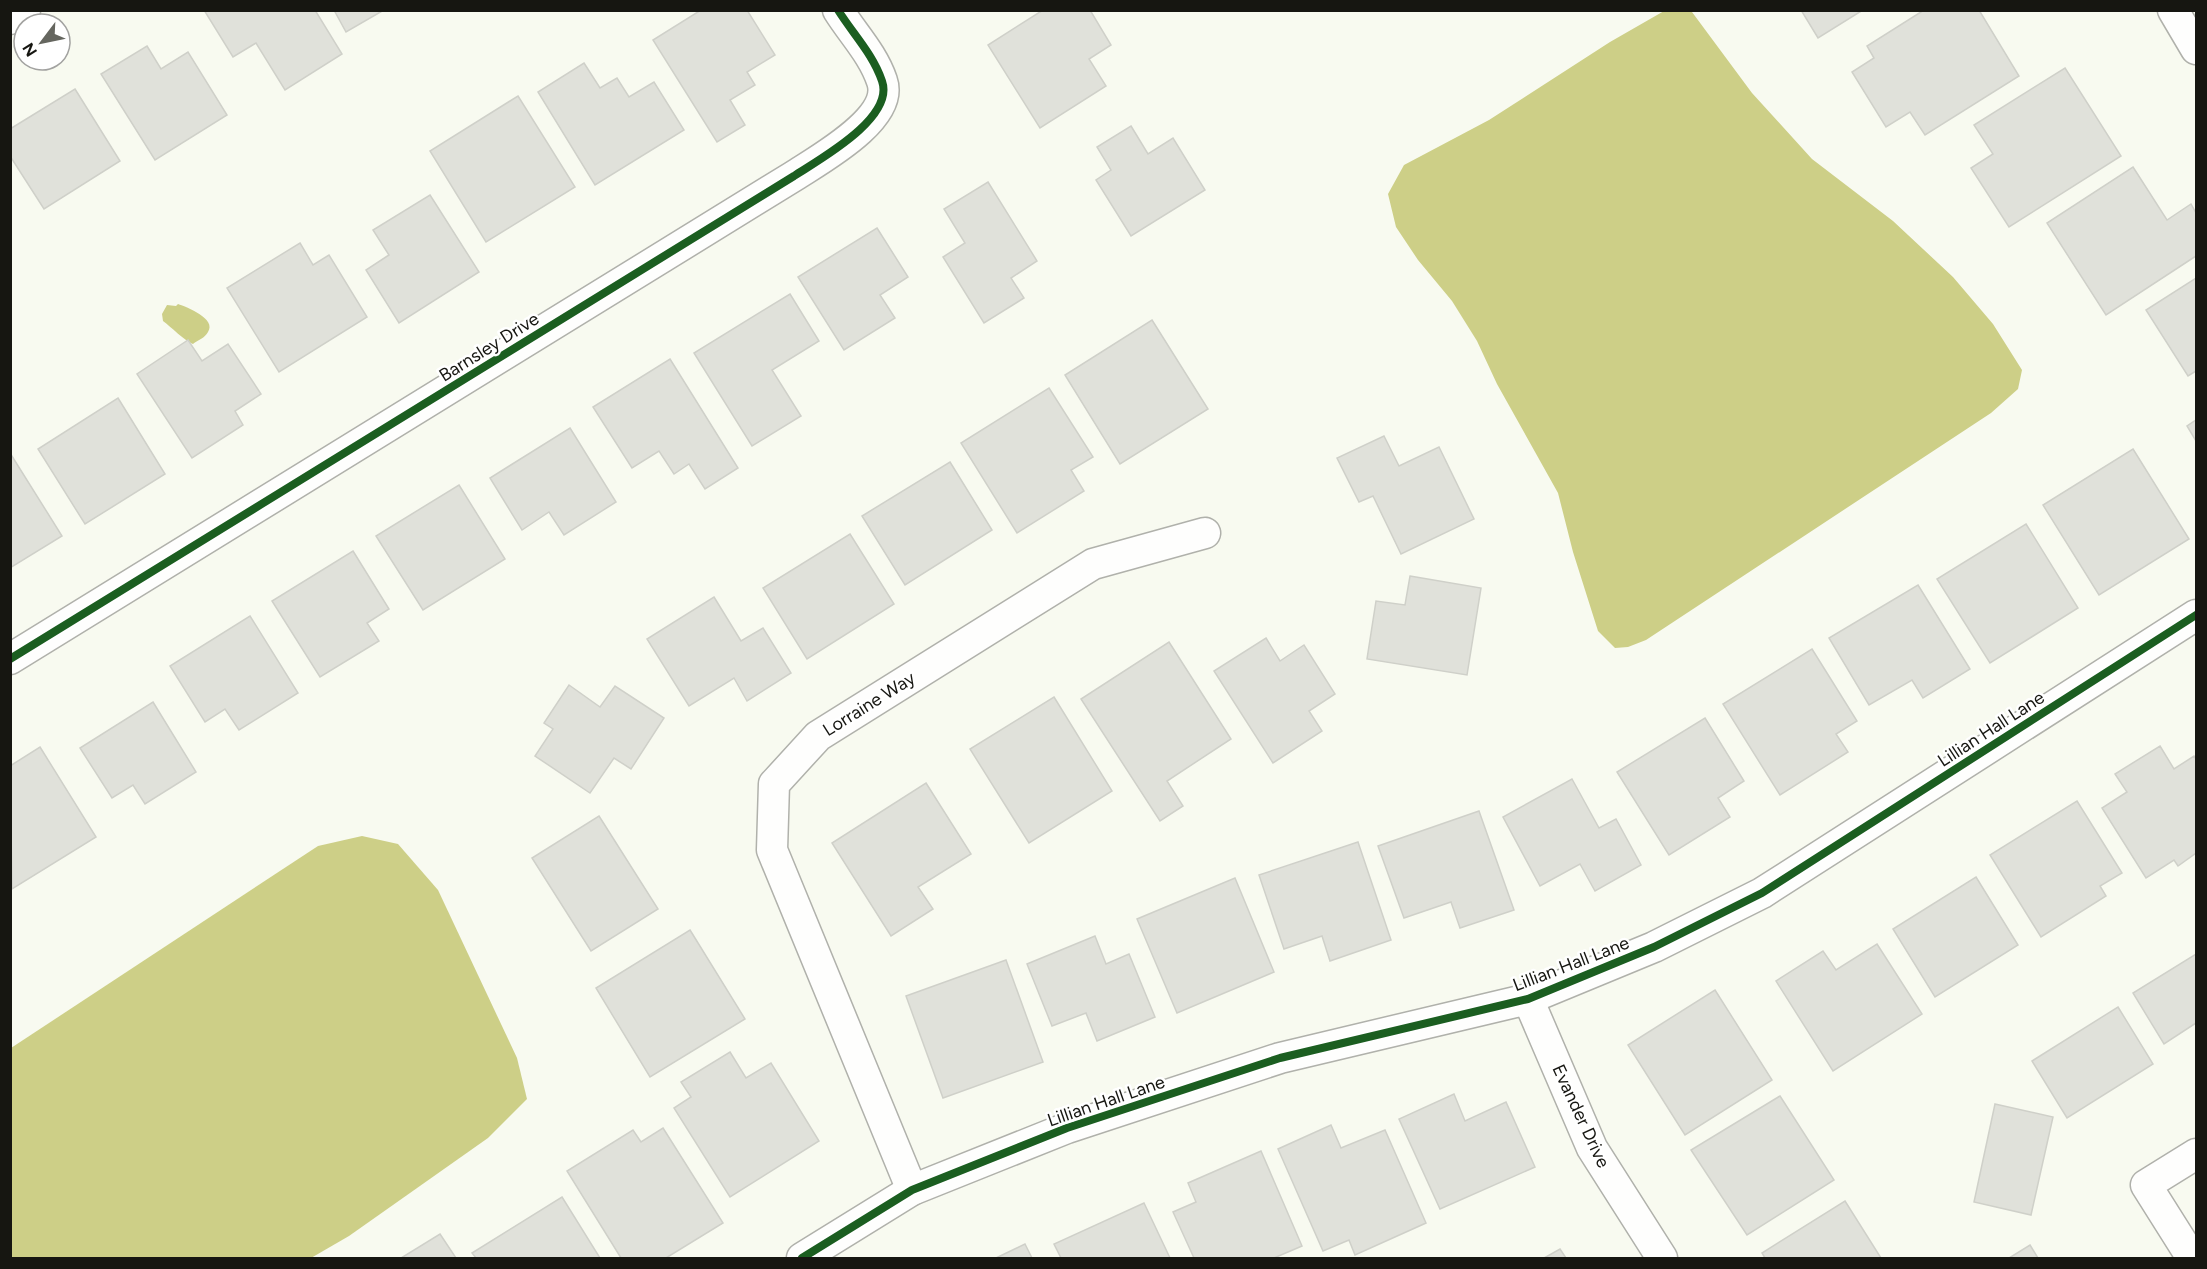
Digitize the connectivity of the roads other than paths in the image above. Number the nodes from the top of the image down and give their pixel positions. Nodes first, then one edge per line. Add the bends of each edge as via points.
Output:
1 (25, 10) edge
2 (838, 10) edge
3 (2173, 10) edge
4 (10, 19) edge
5 (2196, 49) edge
6 (1205, 533) dead end
7 (2196, 615) edge
8 (10, 659) edge
9 (1528, 999) junction
10 (2196, 1154) edge
11 (912, 1191) junction
12 (802, 1258) edge
13 (1662, 1258) edge
14 (2192, 1258) edge

1 - 4 street
2 - 8 street, Barnsley Drive via 883,83 884,99 855,135 794,177
3 - 5 street
6 - 11 street, Lorraine Way via 1093,564 818,736 774,784 772,850
7 - 9 street, Lillian Hall Lane via 1762,893 1654,947
9 - 11 street, Lillian Hall Lane via 1280,1058 1067,1128
9 - 13 street, Evander Drive via 1592,1148
10 - 14 street via 2146,1185
11 - 12 street, Lillian Hall Lane

